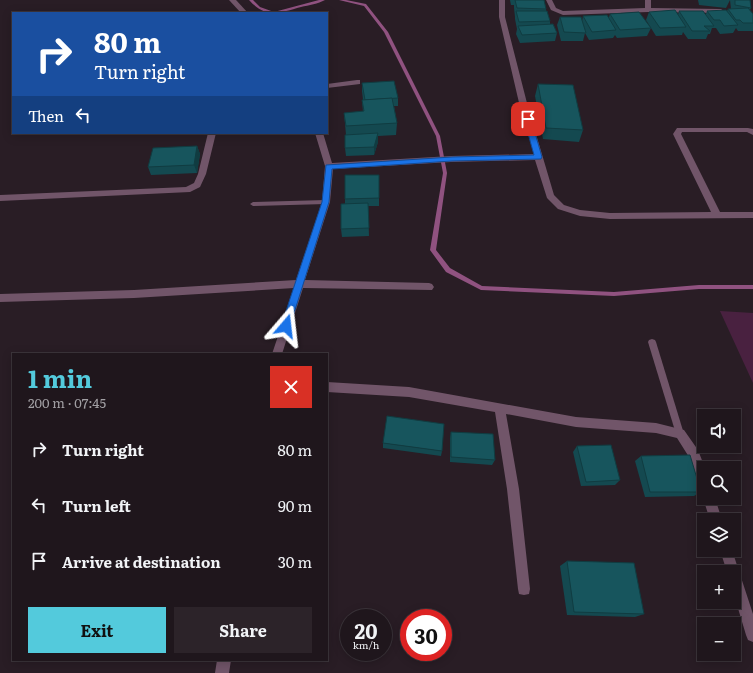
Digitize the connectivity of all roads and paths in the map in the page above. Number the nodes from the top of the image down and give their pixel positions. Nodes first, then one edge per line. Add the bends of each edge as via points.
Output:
1 (232, 0) edge
2 (502, 0) edge
3 (549, 0) edge
4 (648, 0) edge
5 (648, 10) junction
6 (721, 11) edge
7 (244, 12) edge
8 (357, 82) dead end
9 (328, 86) edge
10 (753, 132) edge
11 (212, 134) edge
12 (318, 134) edge
13 (539, 157) junction
14 (329, 166) junction
15 (0, 198) edge
16 (326, 202) junction
17 (253, 204) dead end
18 (717, 215) junction
19 (753, 215) edge
20 (298, 284) junction
21 (429, 287) dead end
22 (0, 298) edge
23 (652, 342) dead end
24 (277, 353) edge
25 (328, 387) edge
26 (500, 408) junction
27 (680, 434) junction
28 (697, 463) edge
29 (524, 589) dead end
30 (741, 596) edge
31 (753, 635) edge
32 (224, 661) edge
33 (222, 673) edge

1 - 7 street
2 - 13 street via 502,17
3 - 5 street via 554,11 563,13
4 - 5 street
5 - 6 street
8 - 9 street
10 - 18 street via 680,130 677,134
11 - 15 street via 202,174 197,185 187,190
12 - 14 street
13 - 14 street
13 - 18 street via 550,196 561,207 580,213 610,216
14 - 16 street
16 - 17 lane
16 - 20 street
18 - 19 street
20 - 21 street
20 - 22 street via 134,294
20 - 24 street
23 - 27 lane
25 - 26 street via 409,392
26 - 27 street via 576,422 656,428
26 - 29 street via 513,489
27 - 28 street
30 - 31 street
32 - 33 street

